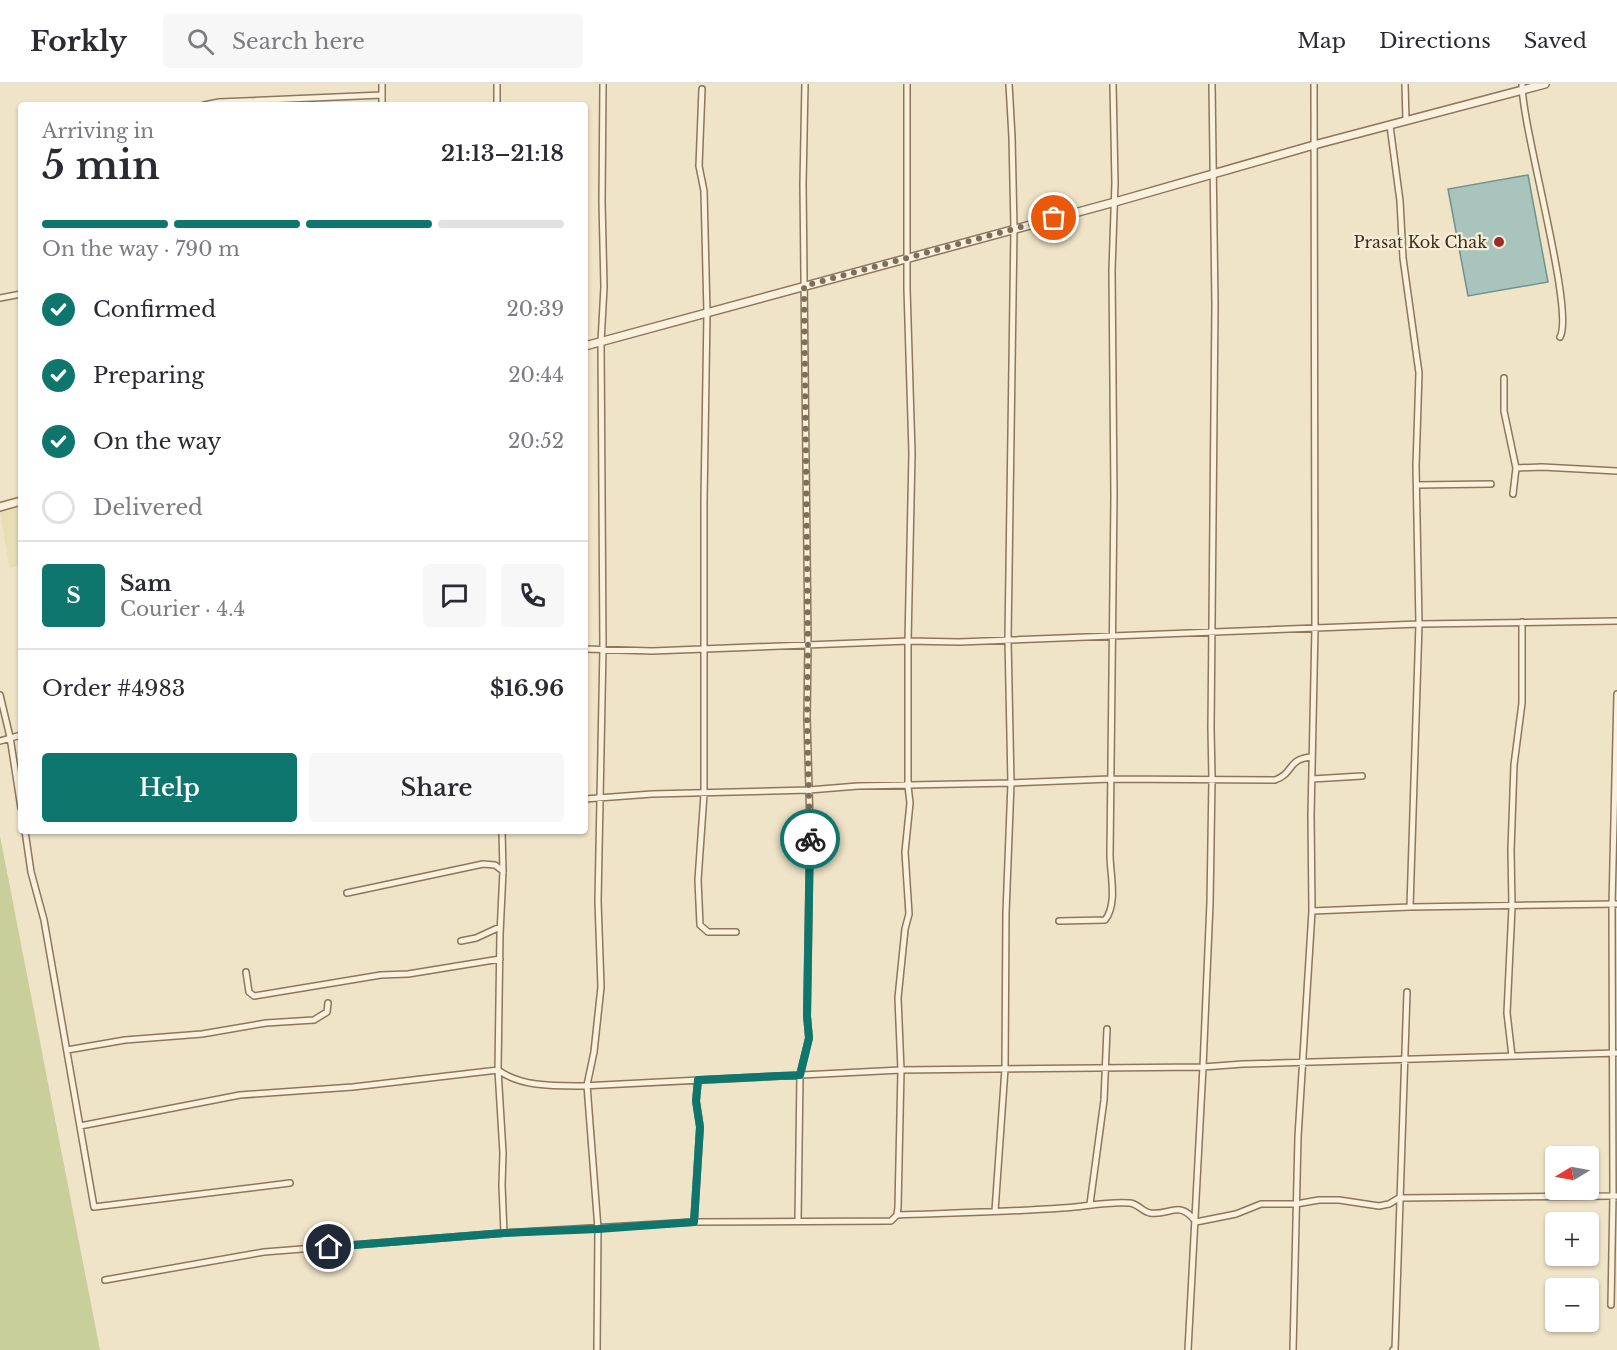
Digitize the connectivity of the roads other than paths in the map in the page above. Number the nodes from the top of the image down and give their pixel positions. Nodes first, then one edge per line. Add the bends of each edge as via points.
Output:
1 (382, 84) edge
2 (497, 84) edge
3 (603, 84) edge
4 (805, 84) edge
5 (907, 84) edge
6 (1009, 84) edge
7 (1113, 84) edge
8 (1212, 84) edge
9 (1314, 84) edge
10 (1405, 84) edge
11 (1545, 84) edge
12 (702, 89) dead end
13 (1522, 90) edge
14 (381, 95) junction
15 (296, 102) edge
16 (382, 102) edge
17 (497, 102) edge
18 (1406, 121) junction
19 (1390, 126) junction
20 (1314, 145) junction
21 (1214, 172) junction
22 (1115, 202) junction
23 (1014, 228) junction
24 (908, 257) junction
25 (804, 286) junction
26 (18, 295) edge
27 (0, 298) edge
28 (707, 313) junction
29 (1560, 337) dead end
30 (601, 342) junction
31 (588, 345) edge
32 (1504, 378) dead end
33 (1516, 468) junction
34 (1617, 471) edge
35 (1491, 484) dead end
36 (1416, 485) junction
37 (1513, 494) dead end
38 (18, 502) edge
39 (0, 507) edge
40 (1617, 621) edge
41 (1522, 622) junction
42 (1419, 624) junction
43 (1315, 628) junction
44 (1213, 632) junction
45 (1112, 635) junction
46 (1008, 639) junction
47 (908, 641) junction
48 (808, 644) junction
49 (705, 647) junction
50 (603, 648) junction
51 (588, 649) edge
52 (1617, 694) edge
53 (0, 695) edge
54 (18, 736) edge
55 (10, 737) junction
56 (0, 741) edge
57 (1312, 758) junction
58 (1362, 776) dead end
59 (18, 779) edge
60 (1110, 779) junction
61 (1212, 779) junction
62 (1312, 779) junction
63 (1011, 783) junction
64 (908, 786) junction
65 (809, 790) junction
66 (704, 794) junction
67 (600, 798) junction
68 (588, 799) edge
69 (25, 834) edge
70 (502, 834) edge
71 (503, 872) junction
72 (347, 893) dead end
73 (1615, 905) edge
74 (1410, 907) junction
75 (1512, 907) junction
76 (1312, 911) junction
77 (1059, 921) dead end
78 (500, 927) junction
79 (736, 932) dead end
80 (461, 941) dead end
81 (500, 959) junction
82 (246, 972) dead end
83 (1407, 992) dead end
84 (328, 1003) dead end
85 (1107, 1029) dead end
86 (66, 1050) junction
87 (1615, 1053) edge
88 (1512, 1056) junction
89 (1403, 1059) junction
90 (1302, 1063) junction
91 (1203, 1067) junction
92 (1106, 1068) junction
93 (1005, 1069) junction
94 (498, 1070) junction
95 (902, 1070) junction
96 (800, 1075) junction
97 (698, 1080) junction
98 (587, 1085) junction
99 (80, 1126) junction
100 (290, 1183) dead end
101 (1615, 1196) edge
102 (1399, 1198) junction
103 (1090, 1204) junction
104 (1296, 1204) junction
105 (995, 1211) junction
106 (897, 1215) junction
107 (798, 1220) junction
108 (694, 1222) junction
109 (1196, 1222) junction
110 (598, 1229) junction
111 (504, 1233) junction
112 (105, 1280) dead end
113 (1611, 1305) dead end
114 (597, 1350) edge
115 (1188, 1350) edge
116 (1194, 1350) edge
117 (1284, 1350) edge
118 (1294, 1350) edge
119 (1393, 1350) edge

1 - 14 street
2 - 17 street
3 - 30 street
4 - 25 street
5 - 24 street
6 - 23 street
7 - 22 street
8 - 21 street
9 - 20 street
10 - 18 street
11 - 13 street
12 - 28 street via 699,166 704,191
13 - 18 street
13 - 29 street via 1558,280 1563,327
14 - 15 street
14 - 16 street
18 - 19 street
19 - 20 street
19 - 36 street via 1419,373
20 - 21 street
20 - 43 street
21 - 22 street
21 - 44 street
22 - 23 street
22 - 45 street
23 - 24 street
23 - 46 street
24 - 25 street
24 - 47 street via 912,453
25 - 28 street
25 - 48 street
26 - 27 street
28 - 30 street
28 - 49 street
30 - 31 street
30 - 50 street
32 - 33 street via 1504,411
33 - 34 street
33 - 37 street
35 - 36 street
36 - 42 street
38 - 39 street
40 - 41 street
41 - 42 street
41 - 75 street
42 - 43 street
42 - 74 street
43 - 44 street
43 - 57 street
44 - 45 street
44 - 61 street
45 - 46 street
45 - 60 street
46 - 47 street
46 - 63 street
47 - 48 street
47 - 64 street
48 - 49 street
48 - 65 street
49 - 50 street via 644,651
49 - 66 street
50 - 51 street
50 - 67 street
52 - 73 street
53 - 55 street
54 - 55 street
55 - 56 street
55 - 59 street
57 - 61 street via 1294,762 1284,777 1275,780
57 - 62 street
58 - 62 street
60 - 61 street
60 - 63 street
60 - 77 street via 1111,911 1105,920
61 - 91 street
62 - 76 street
63 - 64 street
63 - 93 street
64 - 65 street
64 - 95 street via 905,852 909,914 898,998
65 - 66 street
65 - 96 street via 809,1038
66 - 67 street
66 - 79 street via 698,880 700,925 708,932
67 - 68 street
67 - 98 street via 601,987
69 - 86 street
70 - 71 street
71 - 72 street via 495,865 483,864
71 - 78 street
73 - 75 street
73 - 87 street
74 - 75 street
74 - 76 street
75 - 88 street via 1507,1013
76 - 90 street
78 - 80 street
78 - 81 street
81 - 82 street via 254,996 249,992
81 - 94 street
83 - 89 street
84 - 86 street via 327,1012 314,1020
85 - 92 street
86 - 99 street
87 - 88 street
87 - 101 street
88 - 89 street
89 - 90 street
89 - 102 street
90 - 91 street
90 - 104 street
91 - 92 street
91 - 109 street
92 - 93 street
92 - 103 street
93 - 95 street
93 - 105 street
94 - 98 street via 548,1086
94 - 99 street via 240,1095
94 - 111 street
95 - 96 street
95 - 106 street
96 - 97 street
96 - 107 street
97 - 98 street
97 - 108 street via 700,1127
98 - 110 street
99 - 100 street via 94,1206
101 - 102 street
101 - 113 street
102 - 104 street via 1379,1206 1339,1200
102 - 119 street
103 - 105 street
103 - 109 street via 1132,1203 1149,1213 1182,1211
104 - 109 street via 1261,1204
104 - 118 street
105 - 106 street
106 - 107 street via 891,1221
107 - 108 street
108 - 110 street
109 - 115 street
110 - 111 street
110 - 114 street
111 - 112 street via 264,1252
115 - 116 street
117 - 118 street

